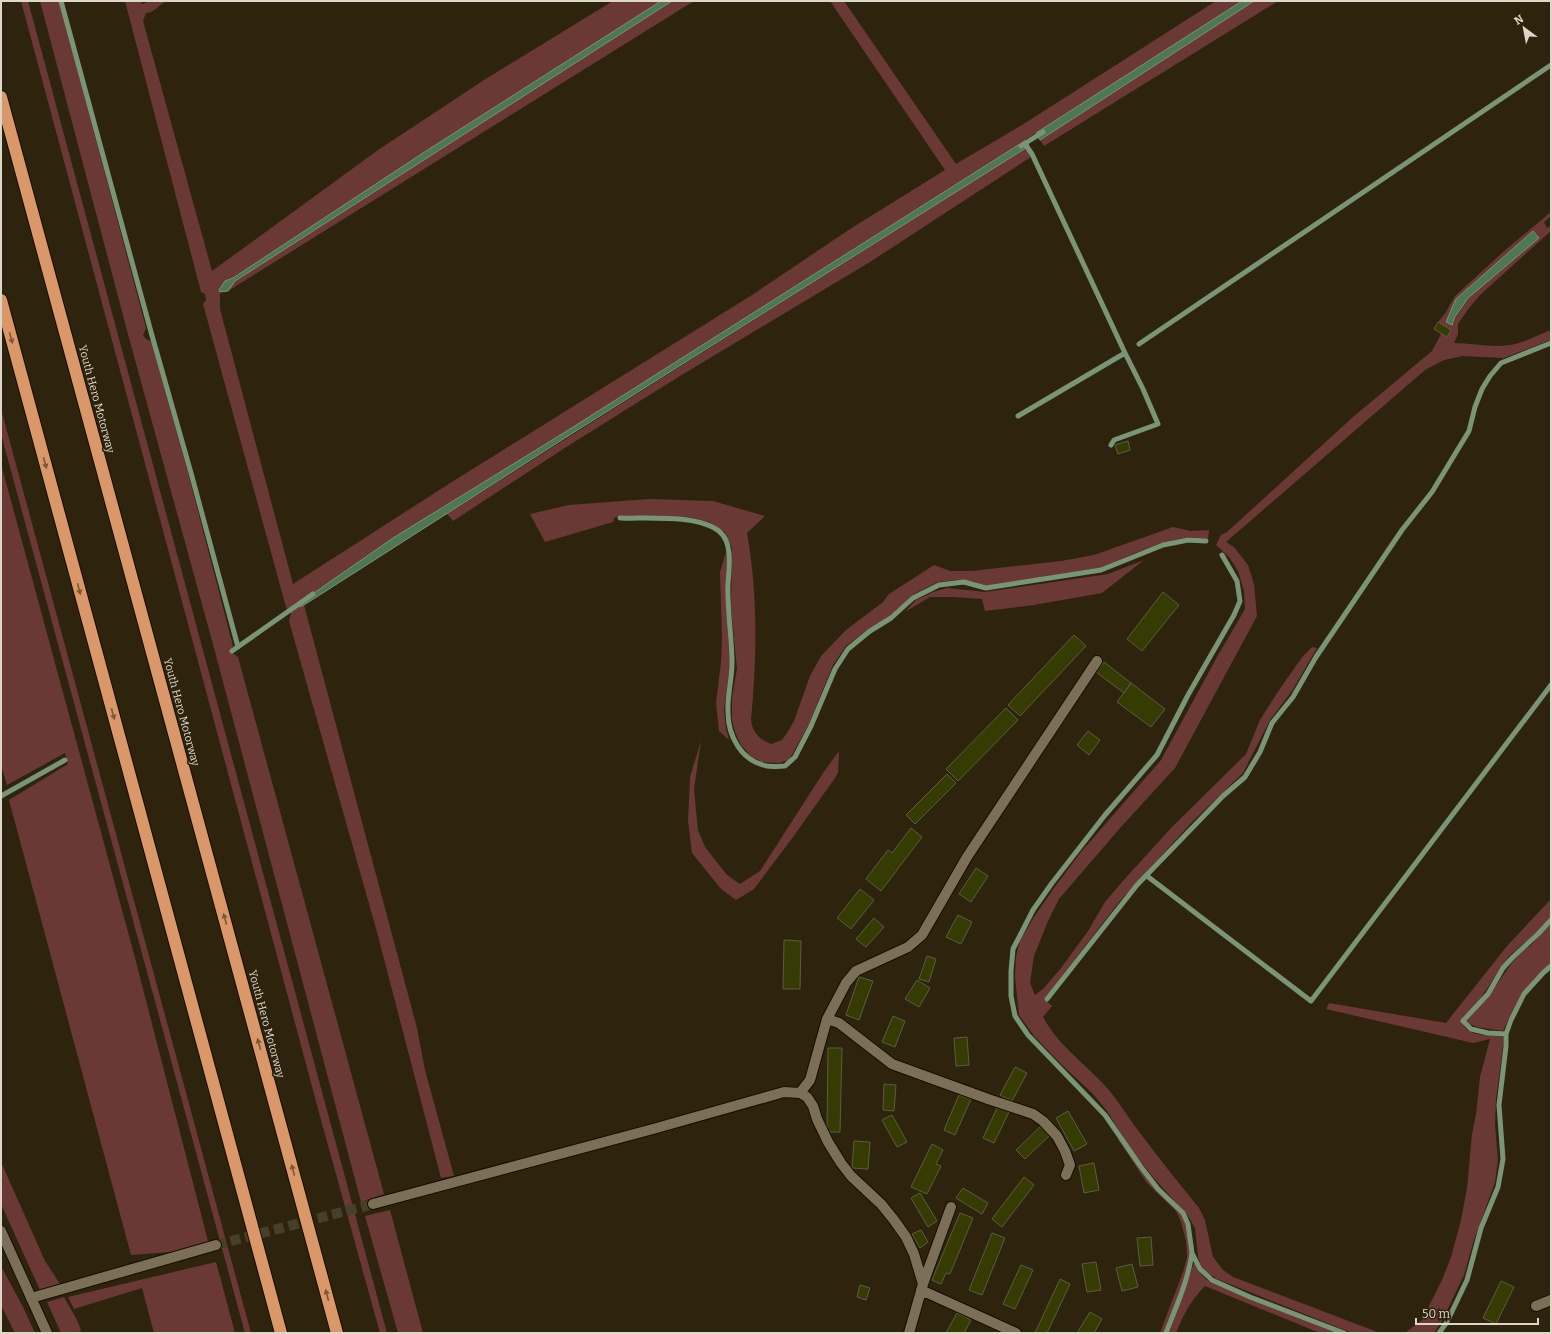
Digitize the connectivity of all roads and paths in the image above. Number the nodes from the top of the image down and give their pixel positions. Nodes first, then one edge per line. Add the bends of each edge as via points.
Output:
1 (1, 97) edge
2 (1, 300) edge
3 (1097, 661) dead end
4 (827, 1019) junction
5 (800, 1093) junction
6 (1066, 1175) dead end
7 (373, 1204) tunnel mouth
8 (951, 1207) dead end
9 (1, 1231) edge
10 (216, 1245) tunnel mouth
11 (922, 1287) junction
12 (31, 1298) junction
13 (1551, 1300) edge
14 (1536, 1306) dead end
15 (47, 1333) edge
16 (281, 1333) edge
17 (337, 1333) edge
18 (909, 1333) edge
19 (1016, 1333) edge

17 -> 1 highway, Youth Hero Motorway
2 -> 16 highway
3 - 4 street via 967,857 922,936 908,946 856,971 846,983
4 - 5 street via 810,1080
4 - 6 street via 839,1023 892,1064 1033,1114 1056,1136 1065,1151 1070,1165
5 - 7 street via 784,1092
5 - 11 street via 807,1097 813,1106 828,1142 841,1163 880,1204 906,1237 914,1254
8 - 11 street
9 - 12 street
10 - 12 street
11 - 18 street
11 - 19 street
12 - 15 street
13 - 14 street

